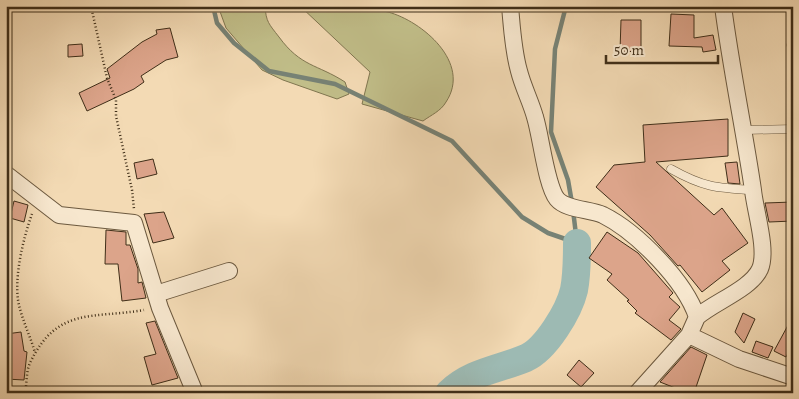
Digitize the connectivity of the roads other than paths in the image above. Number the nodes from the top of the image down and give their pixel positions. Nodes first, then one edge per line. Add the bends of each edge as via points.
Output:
1 (510, 6) edge
2 (723, 6) edge
3 (793, 128) edge
4 (744, 130) junction
5 (671, 169) dead end
6 (6, 174) edge
7 (752, 190) junction
8 (229, 271) dead end
9 (158, 301) junction
10 (697, 317) junction
11 (689, 335) junction
12 (793, 377) edge
13 (195, 393) edge
14 (637, 393) edge

1 - 10 street via 519,70 557,198 564,205 588,209 620,226 647,249 680,286
2 - 4 street
3 - 4 lane
4 - 7 street
5 - 7 lane via 698,184
6 - 9 street via 59,215 134,223
7 - 10 street via 762,246 760,270 745,286
8 - 9 street
9 - 13 street
10 - 11 street
11 - 12 street via 738,359
11 - 14 street

